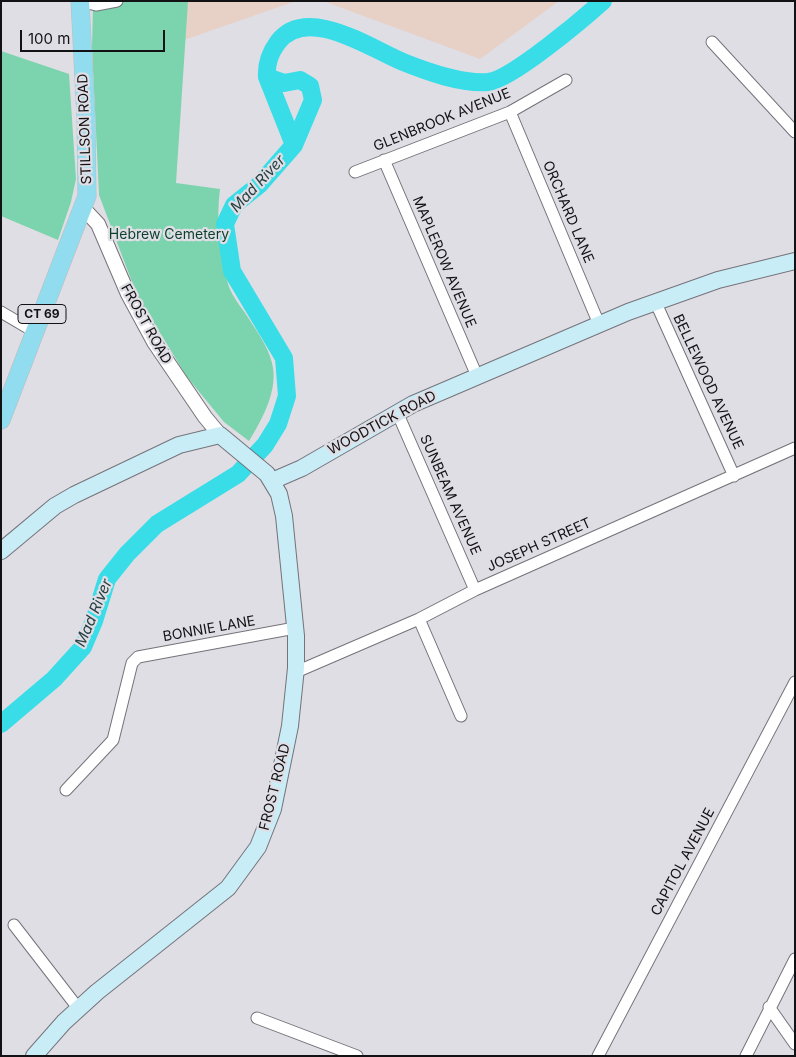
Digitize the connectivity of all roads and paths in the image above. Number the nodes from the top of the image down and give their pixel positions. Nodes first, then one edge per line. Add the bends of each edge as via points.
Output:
1 (80, 1) edge
2 (116, 1) edge
3 (712, 42) dead end
4 (566, 80) dead end
5 (510, 112) junction
6 (795, 132) edge
7 (384, 160) junction
8 (355, 172) dead end
9 (83, 208) junction
10 (795, 261) edge
11 (655, 301) junction
12 (1, 312) edge
13 (599, 324) junction
14 (35, 332) junction
15 (477, 376) junction
16 (397, 412) junction
17 (1, 420) edge
18 (220, 435) junction
19 (795, 448) edge
20 (734, 476) junction
21 (272, 481) junction
22 (1, 551) edge
23 (475, 590) junction
24 (420, 619) junction
25 (295, 628) junction
26 (296, 672) junction
27 (795, 682) edge
28 (460, 716) dead end
29 (66, 790) dead end
30 (14, 925) dead end
31 (795, 959) edge
32 (769, 1007) junction
33 (78, 1008) junction
34 (258, 1018) dead end
35 (795, 1044) edge
36 (34, 1056) edge
37 (357, 1056) edge
38 (598, 1056) edge
39 (746, 1056) edge

1 - 2 street via 96,6
1 - 9 main road, STILLSON ROAD / CT 69 via 87,162 87,196
3 - 6 street
4 - 5 street, GLENBROOK AVENUE
5 - 7 street, GLENBROOK AVENUE
5 - 13 street, ORCHARD LANE
7 - 8 street, GLENBROOK AVENUE
7 - 15 street, MAPLEROW AVENUE
9 - 14 main road, STILLSON ROAD / CT 69
9 - 18 street, FROST ROAD via 98,224 128,294 154,342
10 - 11 main road, WOODTICK ROAD via 718,280
11 - 13 main road, WOODTICK ROAD
11 - 20 street, BELLEWOOD AVENUE
12 - 14 street
13 - 15 main road, WOODTICK ROAD
14 - 17 main road, STILLSON ROAD / CT 69
15 - 16 main road, WOODTICK ROAD
16 - 21 main road, WOODTICK ROAD via 302,468
16 - 23 street, SUNBEAM AVENUE
18 - 21 main road via 260,466
18 - 22 main road via 179,445 74,495 55,506
19 - 20 street, JOSEPH STREET
20 - 23 street, JOSEPH STREET
21 - 25 main road, FROST ROAD via 282,503
23 - 24 street, JOSEPH STREET
24 - 26 street, JOSEPH STREET
24 - 28 street
25 - 26 main road, FROST ROAD
25 - 29 street, BONNIE LANE via 138,657 132,663 112,740
26 - 33 main road, FROST ROAD via 290,726 273,809 250,860 221,895
27 - 38 street, CAPITOL AVENUE
30 - 33 street
31 - 32 street
32 - 35 street
32 - 39 street
33 - 36 main road, FROST ROAD
34 - 37 street

